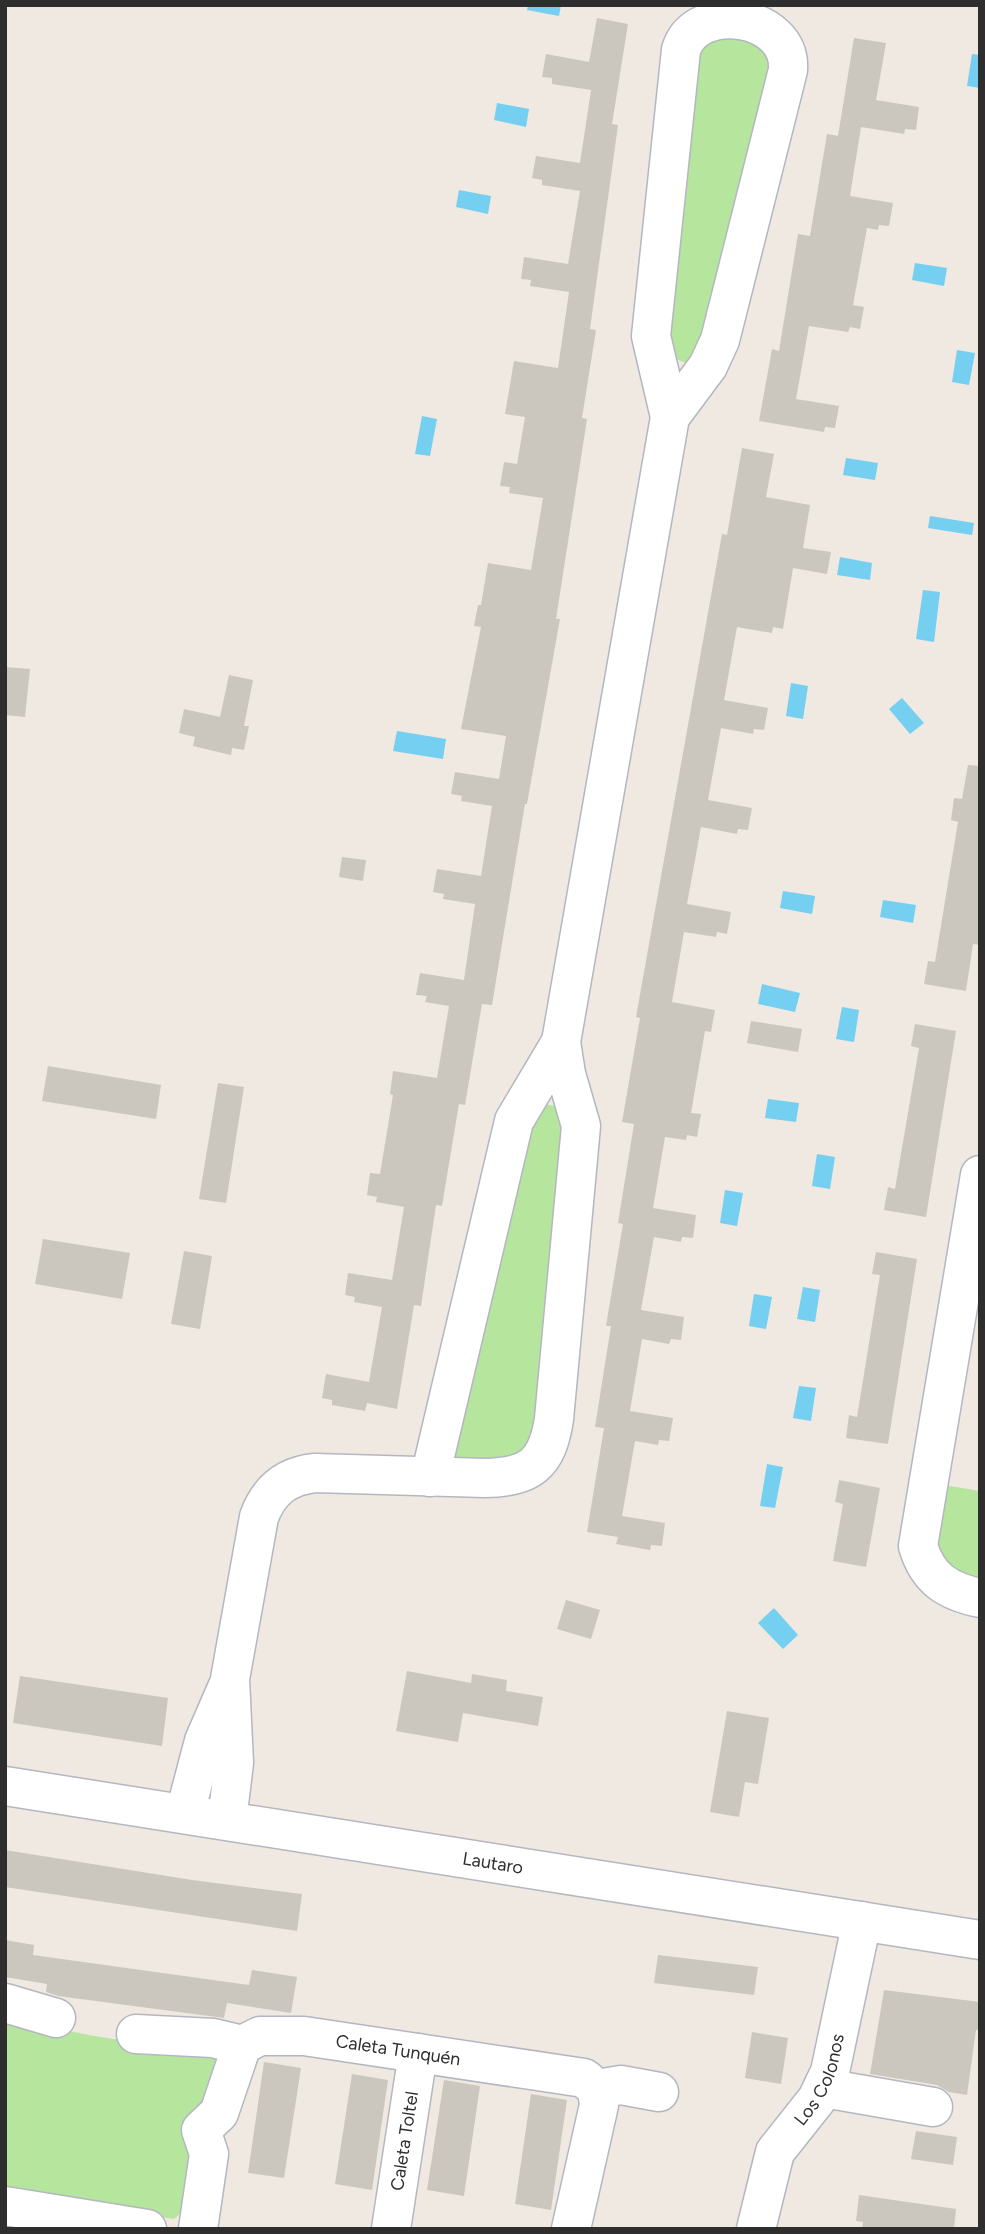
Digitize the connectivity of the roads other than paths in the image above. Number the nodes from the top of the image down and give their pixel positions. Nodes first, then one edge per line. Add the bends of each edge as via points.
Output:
1 (693, 15) edge
2 (654, 357) junction
3 (708, 366) junction
4 (670, 417) junction
5 (561, 1042) junction
6 (525, 1099) junction
7 (576, 1106) junction
8 (980, 1175) edge
9 (430, 1477) junction
10 (980, 1598) edge
11 (230, 1679) junction
12 (5, 1786) edge
13 (185, 1813) junction
14 (227, 1819) junction
15 (862, 1921) junction
16 (980, 1940) edge
17 (5, 2003) edge
18 (56, 2018) dead end
19 (136, 2034) dead end
20 (242, 2045) junction
21 (418, 2053) junction
22 (824, 2088) junction
23 (597, 2089) junction
24 (659, 2092) dead end
25 (933, 2106) dead end
26 (5, 2206) edge
27 (82, 2224) edge
28 (147, 2229) edge
29 (198, 2229) edge
30 (391, 2229) edge
31 (571, 2229) edge
32 (756, 2229) edge

1 - 2 street via 681,50 651,323
1 - 3 street via 764,25 782,40 789,62 720,340
2 - 3 street via 680,370
2 - 4 street
3 - 4 street
4 - 5 street
5 - 6 street
5 - 7 street
6 - 7 street via 552,1096
6 - 9 street via 514,1121
7 - 9 street via 581,1136 549,1445 537,1464 513,1475
8 - 10 street via 918,1546 923,1562 945,1588
9 - 11 street via 302,1474 270,1494 259,1517
11 - 13 street via 204,1741
11 - 14 street via 234,1763
12 - 13 street, Lautaro
13 - 14 street, Lautaro
14 - 15 street, Lautaro
15 - 16 street, Lautaro
15 - 22 street, Los Colonos
17 - 18 street
19 - 20 street, Caleta Tunquén via 214,2038
20 - 21 street, Caleta Tunquén via 260,2036 285,2035
20 - 29 street via 219,2113 201,2130 209,2154
21 - 23 street, Caleta Tunquén via 584,2078
21 - 30 street, Caleta Toltel
22 - 25 street
22 - 32 street, Los Colonos via 775,2152
23 - 24 street, Caleta Tunquén via 621,2085
23 - 31 street via 599,2105
26 - 27 street
27 - 28 street

